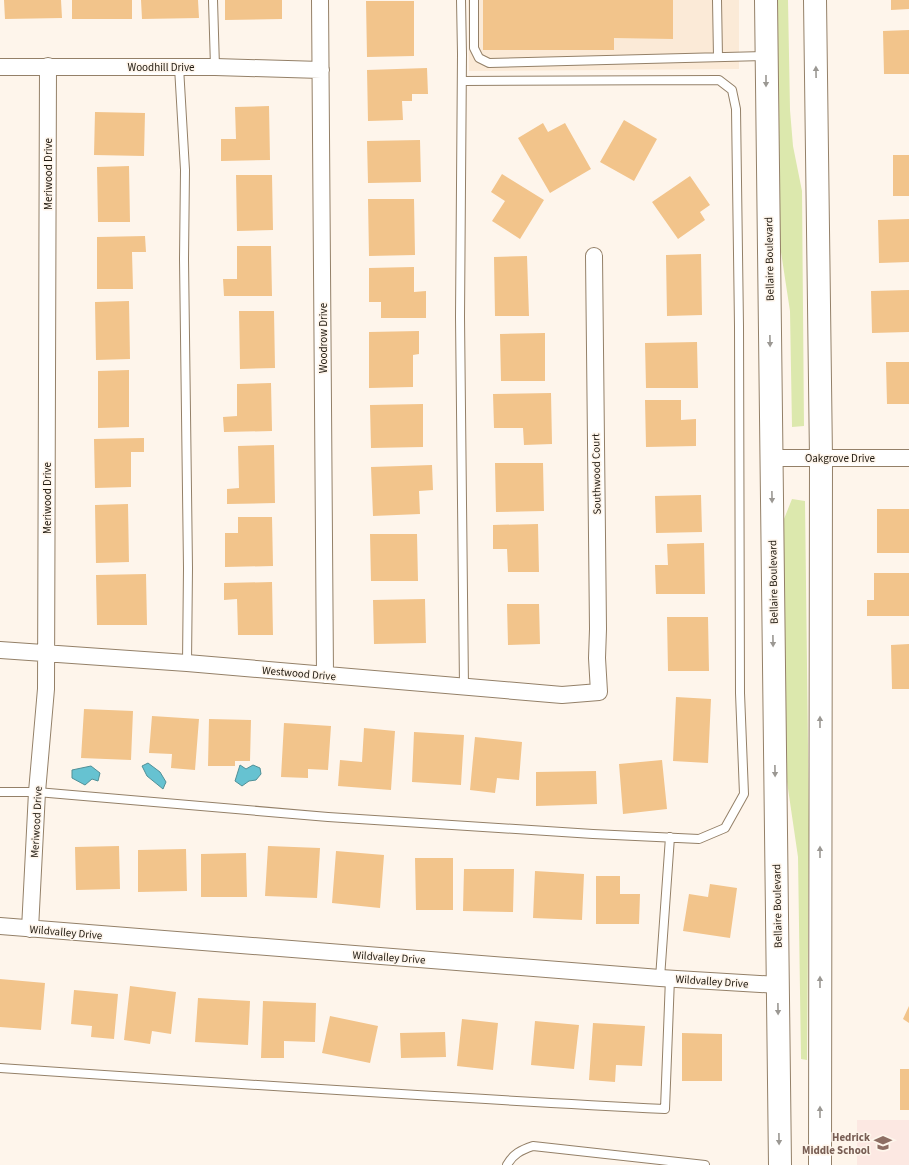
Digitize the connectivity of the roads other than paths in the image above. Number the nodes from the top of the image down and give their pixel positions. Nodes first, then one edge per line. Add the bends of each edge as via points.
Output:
1 (213, 0) edge
2 (320, 0) edge
3 (461, 0) edge
4 (474, 0) edge
5 (717, 0) edge
6 (766, 0) edge
7 (816, 2) edge
8 (766, 56) junction
9 (718, 57) junction
10 (48, 66) junction
11 (0, 67) edge
12 (179, 67) junction
13 (215, 67) junction
14 (321, 70) junction
15 (462, 82) junction
16 (594, 256) dead end
17 (771, 458) junction
18 (821, 458) junction
19 (909, 458) edge
20 (0, 650) edge
21 (46, 654) junction
22 (187, 663) junction
23 (325, 675) junction
24 (464, 687) junction
25 (599, 692) joint
26 (0, 792) edge
27 (37, 792) junction
28 (670, 837) junction
29 (0, 926) edge
30 (30, 929) junction
31 (665, 978) junction
32 (778, 985) junction
33 (0, 1068) edge
34 (823, 1158) edge
35 (507, 1165) edge
36 (705, 1165) edge
37 (780, 1165) edge

1 - 13 lane
2 - 14 street, Woodrow Drive
3 - 15 lane
4 - 9 lane via 474,48 479,58 488,63
5 - 9 lane
6 - 8 main road, Bellaire Boulevard
18 -> 7 main road
8 - 9 lane
8 -> 17 main road, Bellaire Boulevard
10 - 11 street, Woodhill Drive
10 - 12 street, Woodhill Drive
10 - 21 street, Meriwood Drive
12 - 13 street, Woodhill Drive
12 - 22 lane via 185,170
13 - 14 street, Woodhill Drive
14 - 23 street, Woodrow Drive
15 - 24 lane via 460,317
15 - 28 lane via 719,80 732,90 736,109 740,686 744,794 725,828 699,839
16 - 25 street, Southwood Court
17 - 18 street, Oakgrove Drive
17 -> 32 main road, Bellaire Boulevard
18 - 19 street, Oakgrove Drive
34 -> 18 main road
20 - 21 street, Westwood Drive
21 - 22 street, Westwood Drive
21 - 27 street, Meriwood Drive via 46,689
22 - 23 street, Westwood Drive
23 - 24 street, Westwood Drive
24 - 25 street, Westwood Drive via 562,695
26 - 27 lane
27 - 28 lane via 328,818
27 - 30 street, Meriwood Drive
28 - 31 lane
29 - 30 street, Wildvalley Drive
30 - 31 street, Wildvalley Drive
31 - 32 street, Wildvalley Drive
31 - 33 lane via 664,1109
32 -> 37 main road, Bellaire Boulevard
35 - 36 lane via 522,1149 533,1146

